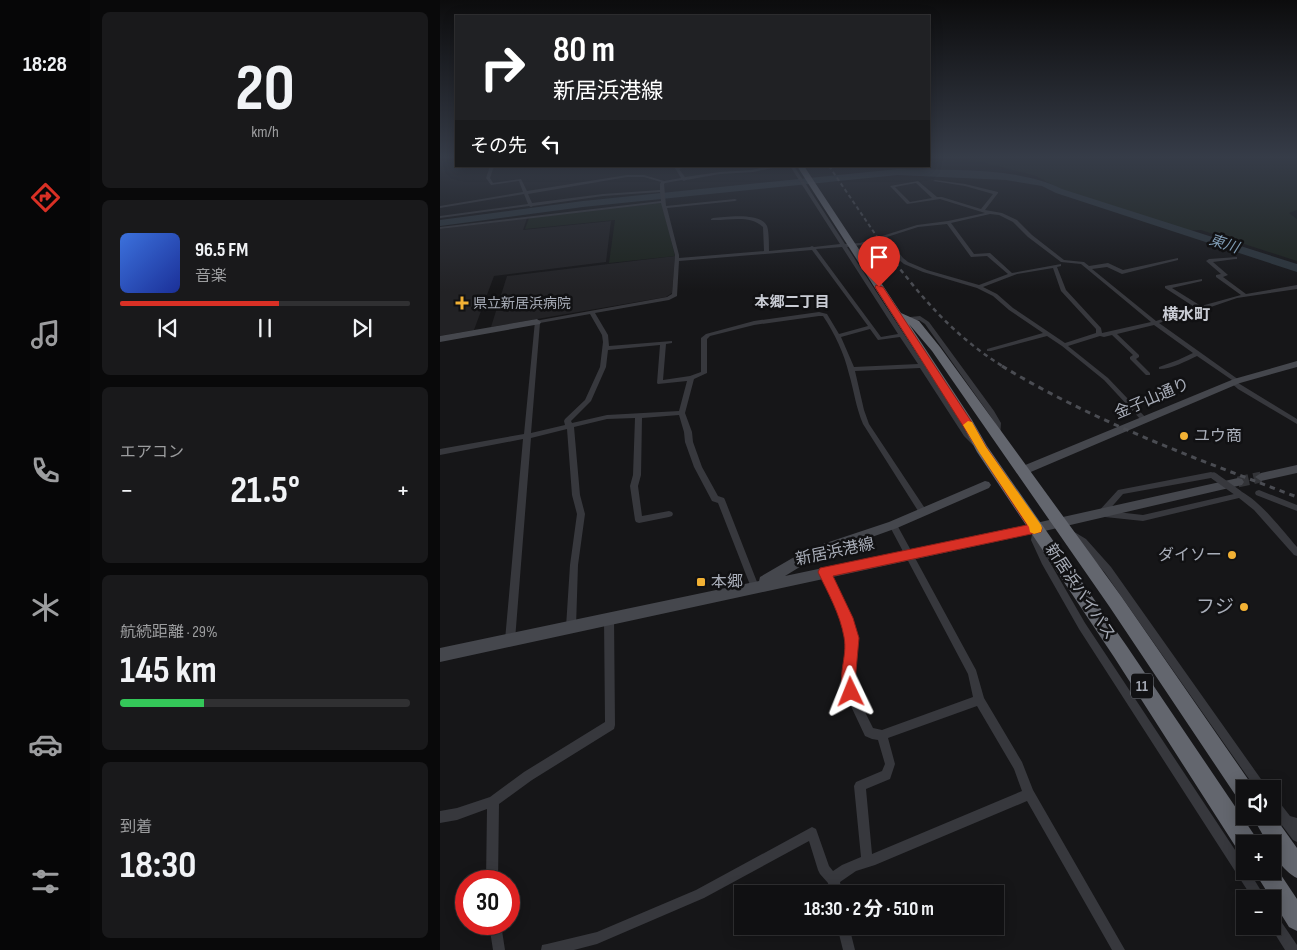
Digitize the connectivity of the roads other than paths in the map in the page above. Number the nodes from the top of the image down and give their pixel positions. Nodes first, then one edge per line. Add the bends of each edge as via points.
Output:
1 (466, 202) edge
2 (529, 202) edge
3 (555, 202) edge
4 (680, 202) edge
5 (819, 202) edge
6 (952, 202) edge
7 (989, 202) edge
8 (664, 203) junction
9 (531, 206) junction
10 (440, 207) edge
11 (983, 210) junction
12 (990, 213) junction
13 (440, 218) edge
14 (713, 219) dead end
15 (948, 222) junction
16 (440, 228) edge
17 (885, 238) junction
18 (847, 246) junction
19 (812, 248) junction
20 (767, 252) junction
21 (1235, 258) dead end
22 (1176, 259) dead end
23 (678, 260) junction
24 (1063, 261) junction
25 (1055, 267) junction
26 (1088, 268) junction
27 (1012, 275) junction
28 (1200, 280) dead end
29 (1297, 286) edge
30 (979, 287) junction
31 (1246, 296) junction
32 (1202, 308) junction
33 (592, 312) junction
34 (897, 314) junction
35 (537, 322) junction
36 (1155, 323) junction
37 (871, 327) junction
38 (1113, 333) junction
39 (1047, 334) junction
40 (1099, 334) junction
41 (901, 335) junction
42 (836, 336) junction
43 (440, 339) edge
44 (670, 342) dead end
45 (663, 343) junction
46 (1064, 345) junction
47 (606, 348) junction
48 (988, 350) dead end
49 (1198, 353) junction
50 (1297, 364) edge
51 (921, 366) junction
52 (1161, 368) dead end
53 (851, 369) junction
54 (1148, 374) dead end
55 (691, 378) junction
56 (1235, 381) junction
57 (682, 413) junction
58 (639, 416) junction
59 (1145, 420) junction
60 (1297, 422) edge
61 (570, 426) junction
62 (528, 436) junction
63 (982, 449) junction
64 (440, 452) edge
65 (1297, 469) edge
66 (1022, 471) junction
67 (1261, 477) tunnel mouth
68 (985, 484) dead end
69 (1239, 490) junction
70 (1259, 493) dead end
71 (1297, 508) edge
72 (923, 512) junction
73 (1101, 513) junction
74 (669, 514) dead end
75 (1059, 523) junction
76 (893, 525) junction
77 (1036, 528) junction
78 (1297, 553) edge
79 (908, 554) junction
80 (825, 572) junction
81 (755, 587) junction
82 (609, 618) junction
83 (571, 626) junction
84 (510, 640) junction
85 (440, 655) edge
86 (979, 700) junction
87 (882, 734) junction
88 (1237, 780) edge
89 (1257, 780) edge
90 (1029, 794) junction
91 (493, 801) junction
92 (1281, 811) edge
93 (440, 817) edge
94 (1292, 822) edge
95 (1268, 825) edge
96 (1241, 835) edge
97 (1297, 836) edge
98 (866, 861) junction
99 (1297, 867) edge
100 (492, 870) edge
101 (833, 880) junction
102 (1271, 880) edge
103 (834, 885) edge
104 (1254, 890) edge
105 (1297, 919) edge
106 (1281, 932) edge
107 (497, 935) edge
108 (845, 935) edge
109 (499, 950) edge
110 (547, 950) edge
111 (849, 950) edge
112 (1119, 950) edge
113 (1293, 950) edge

1 - 10 street
2 - 9 street
3 - 9 street
4 - 8 street
5 - 18 highway, 新居浜バイパス / 11
6 - 11 street
7 - 11 street
8 - 16 street
8 - 23 street
9 - 13 street
11 - 12 street
12 - 15 street
12 - 24 street via 1015,221
14 - 20 street via 757,220 765,227
15 - 17 street via 917,226
15 - 27 street via 972,256 988,254
17 - 18 street
17 - 30 street via 906,263 931,274
18 - 19 street
18 - 34 highway, 新居浜バイパス / 11
18 - 41 street
19 - 20 street
19 - 37 street
20 - 23 street
21 - 31 street via 1209,261 1225,275 1218,276
22 - 26 street via 1122,272 1108,264
23 - 33 street via 675,295
24 - 25 street
24 - 26 street via 1078,262
25 - 27 street
25 - 40 street via 1063,290
26 - 36 street
27 - 30 street
28 - 32 street via 1167,287
29 - 31 street
30 - 39 street via 995,295
31 - 32 street
32 - 36 street
33 - 35 street
33 - 47 street via 605,335
34 - 63 highway, 新居浜バイパス / 11
34 - 66 highway, 新居浜バイパス / 11 via 915,323 936,349
35 - 43 main road
35 - 62 street
36 - 38 street
36 - 49 street
37 - 41 street via 880,339
37 - 42 street
38 - 40 street
38 - 54 street via 1136,356 1132,358
39 - 46 street
39 - 48 street
40 - 46 street
41 - 51 street
42 - 53 street
42 - 55 street via 825,315 819,314 754,323 708,335 704,338 704,373
44 - 45 street
45 - 47 street
45 - 55 street via 660,383
46 - 59 street via 1106,379
47 - 61 street via 597,382 588,401 567,421
49 - 52 street
49 - 56 street
50 - 56 street, 金子山通り
51 - 53 street
51 - 63 street via 966,434
53 - 72 street via 860,412 866,424
55 - 57 street
56 - 59 street, 金子山通り
56 - 60 street via 1250,395 1273,405
57 - 58 street
57 - 81 street via 698,467 715,499 721,500
58 - 61 street via 607,417
58 - 74 street via 634,486 639,520
59 - 66 street, 金子山通り
61 - 62 street
61 - 83 street via 576,495 581,514
62 - 64 street
62 - 84 street
63 - 77 highway, 新居浜バイパス / 11
65 - 67 main road
66 - 75 highway, 新居浜バイパス / 11
68 - 72 main road
69 - 73 main road, 新居浜港線
69 - 73 street, bridge via 1211,475 1121,492
69 - 78 street
70 - 71 street
72 - 76 main road
73 - 75 main road, 新居浜港線
75 - 77 main road, 新居浜港線
75 - 88 highway, 新居浜バイパス / 11
75 - 89 street via 1083,541 1108,570
76 - 79 street
76 - 81 main road via 812,554
77 - 79 main road, 新居浜港線
77 - 96 highway, 新居浜バイパス / 11
77 - 104 street via 1035,540 1082,626
79 - 80 main road, 新居浜港線
79 - 86 street via 973,673
80 - 81 main road, 新居浜港線
80 - 87 street via 852,638 848,682 854,702 869,732
81 - 82 main road, 新居浜港線
82 - 83 main road, 新居浜港線
82 - 91 street via 610,726
83 - 84 main road, 新居浜港線
84 - 85 main road, 新居浜港線
86 - 87 street
86 - 90 street via 1018,766
87 - 98 street via 890,764 886,775 860,786
90 - 98 street
90 - 112 street
91 - 93 street
91 - 100 street
92 - 94 street
94 - 97 street
95 - 99 highway
98 - 101 street via 840,872
101 - 103 street
101 - 110 street via 824,870 812,833 700,894 597,938
102 - 105 highway
106 - 113 street
107 - 109 street
108 - 111 street

